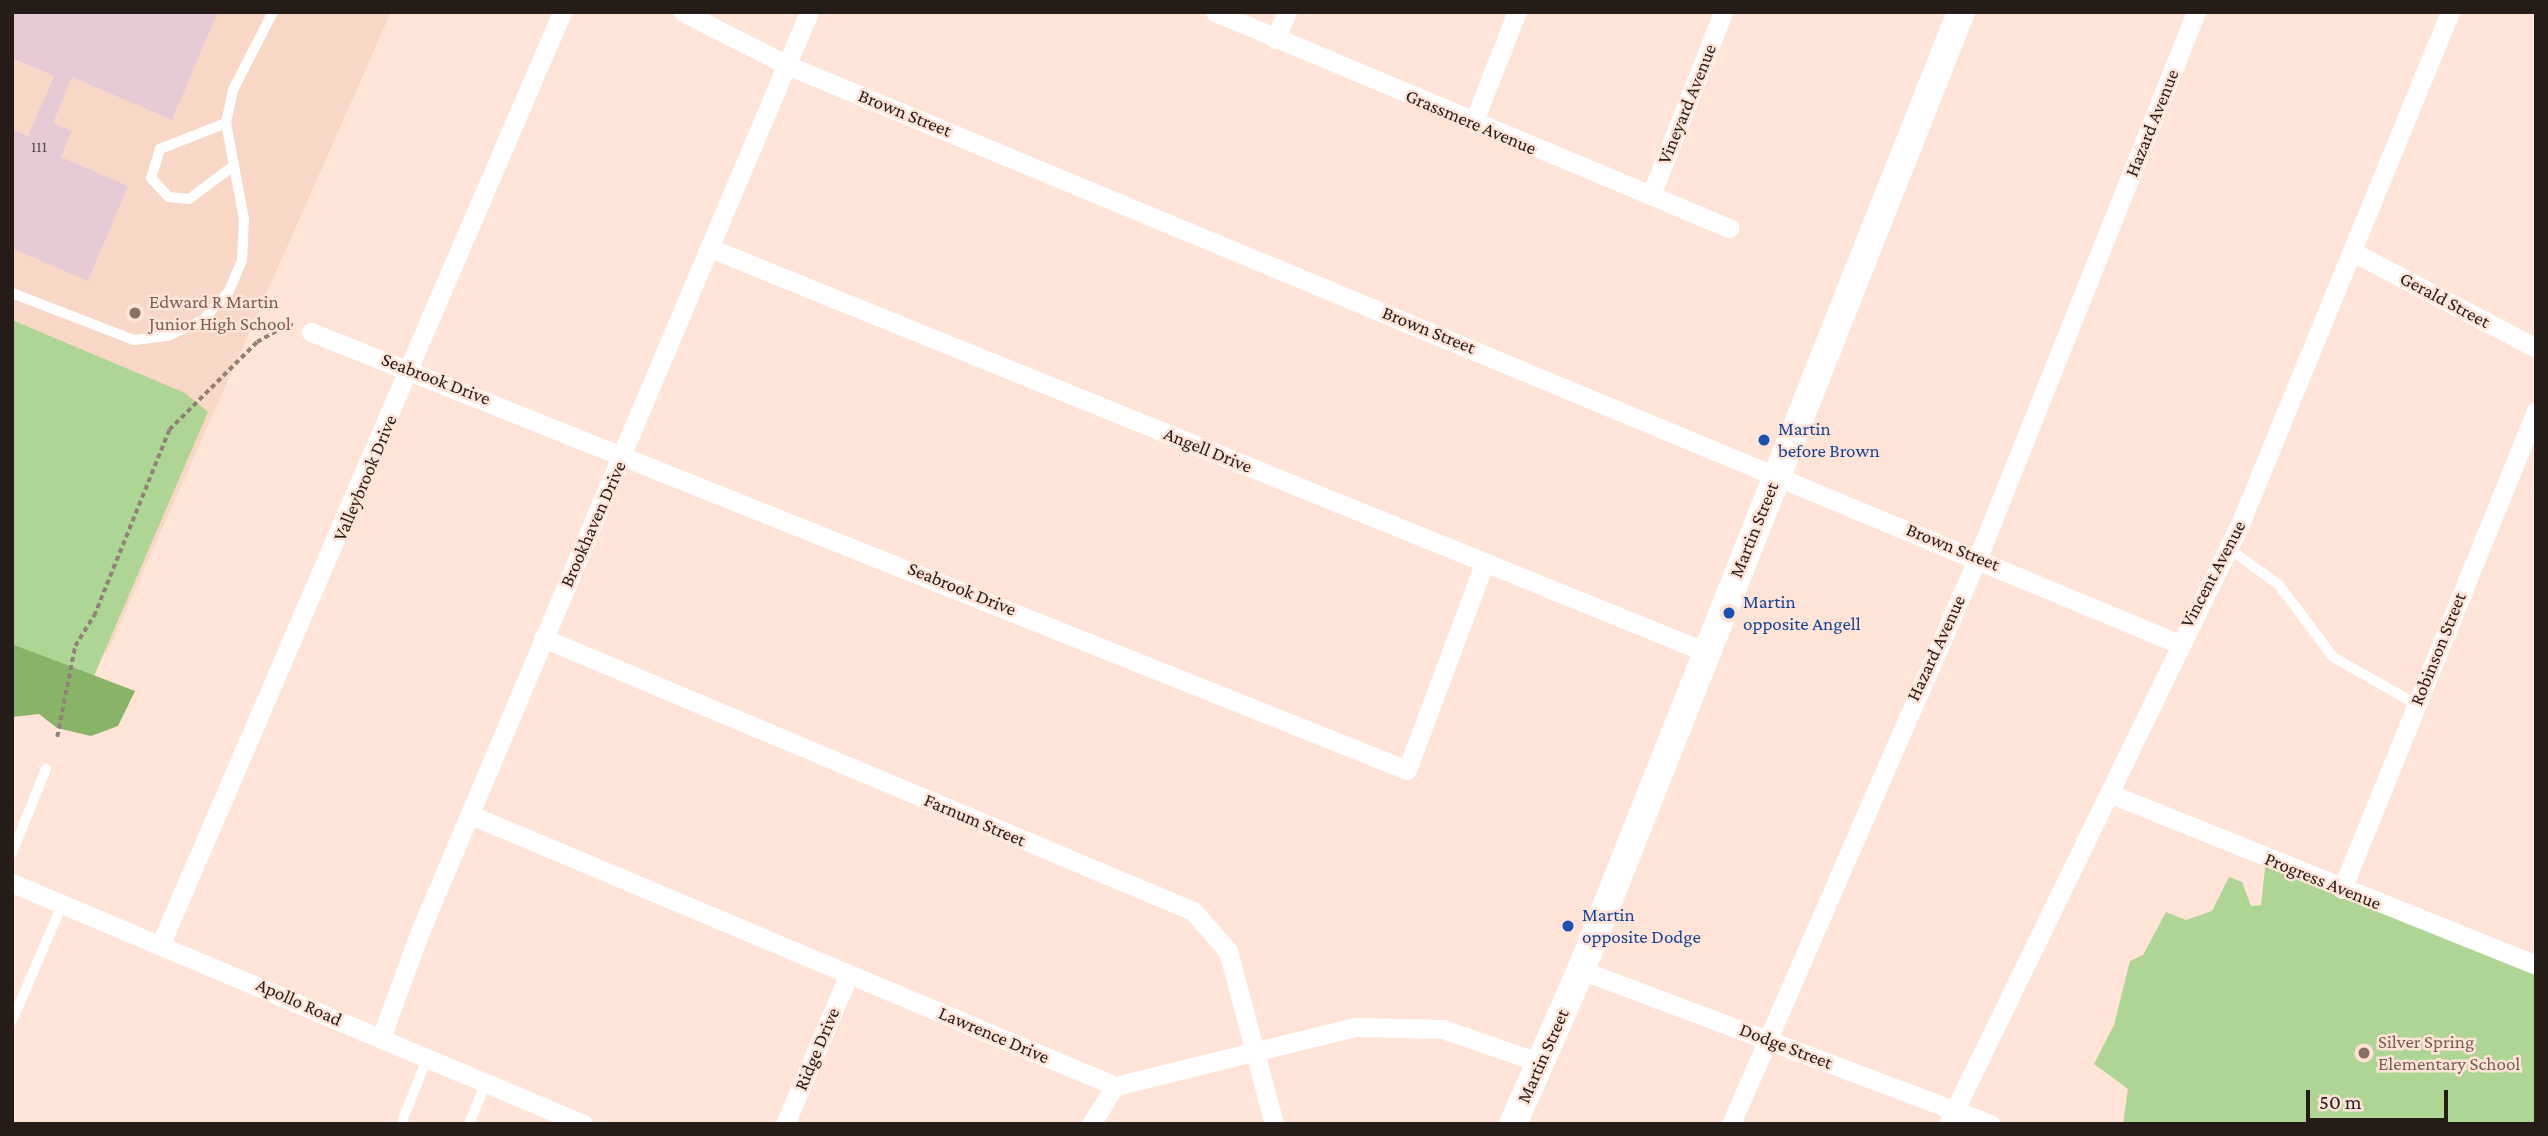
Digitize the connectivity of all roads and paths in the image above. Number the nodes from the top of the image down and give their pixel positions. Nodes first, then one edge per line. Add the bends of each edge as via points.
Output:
1 (273, 12) edge
2 (562, 12) edge
3 (683, 12) edge
4 (809, 12) edge
5 (1216, 12) edge
6 (1287, 12) edge
7 (1517, 12) edge
8 (1723, 12) edge
9 (1961, 12) edge
10 (2196, 12) edge
11 (2450, 12) edge
12 (1275, 39) junction
13 (787, 65) junction
14 (226, 123) junction
15 (1473, 123) junction
16 (232, 167) junction
17 (1651, 195) junction
18 (1729, 228) dead end
19 (710, 247) junction
20 (2355, 253) junction
21 (12, 293) edge
22 (311, 332) joint
23 (2536, 348) edge
24 (412, 369) junction
25 (2536, 411) edge
26 (624, 452) junction
27 (1776, 476) junction
28 (2228, 548) junction
29 (1979, 557) junction
30 (1484, 564) junction
31 (543, 638) junction
32 (2177, 643) junction
33 (1706, 652) junction
34 (2416, 704) junction
35 (57, 737) dead end
36 (46, 769) dead end
37 (2111, 794) junction
38 (471, 815) junction
39 (12, 853) edge
40 (12, 883) edge
41 (2342, 889) junction
42 (63, 903) junction
43 (162, 941) junction
44 (2536, 965) edge
45 (1581, 970) junction
46 (849, 974) junction
47 (12, 1021) edge
48 (1766, 1037) junction
49 (381, 1038) junction
50 (1255, 1051) junction
51 (427, 1059) junction
52 (1538, 1062) junction
53 (486, 1083) junction
54 (1115, 1086) junction
55 (1950, 1116) edge
56 (401, 1124) edge
57 (469, 1124) edge
58 (583, 1124) edge
59 (785, 1124) edge
60 (1091, 1124) edge
61 (1275, 1124) edge
62 (1513, 1124) edge
63 (1731, 1124) edge
64 (1991, 1124) edge

1 - 14 lane via 233,90
2 - 24 street, Valleybrook Drive
3 - 13 street, Brown Street
4 - 13 street, Brookhaven Drive
5 - 12 street, Grassmere Avenue
6 - 12 street
7 - 15 street
8 - 17 street, Vineyard Avenue
9 - 27 street, Martin Street
10 - 29 street, Hazard Avenue
11 - 20 street, Vincent Avenue
12 - 15 street, Grassmere Avenue
13 - 19 street, Brookhaven Drive
13 - 27 street, Brown Street
14 - 16 lane
14 - 16 lane via 160,149 151,178 169,197 189,199
15 - 17 street, Grassmere Avenue
16 - 21 lane via 246,239 229,291 203,320 167,336 134,340 102,333
17 - 18 street, Grassmere Avenue
19 - 26 street, Brookhaven Drive
19 - 30 street, Angell Drive
20 - 23 street, Gerald Street
20 - 28 street, Vincent Avenue
22 - 24 street, Seabrook Drive
22 - 35 path via 288,324 257,342 169,429 94,616 75,646
24 - 26 street, Seabrook Drive
24 - 43 street, Valleybrook Drive
25 - 34 street, Robinson Street
26 - 30 street, Seabrook Drive via 1407,770
26 - 31 street, Brookhaven Drive
27 - 29 street, Brown Street
27 - 33 street, Martin Street
28 - 32 street, Vincent Avenue
28 - 34 lane via 2279,586 2333,657
29 - 32 street, Brown Street
29 - 48 street, Hazard Avenue
30 - 33 street, Angell Drive
31 - 38 street, Brookhaven Drive
31 - 50 street, Farnum Street via 1193,911 1228,951
32 - 37 street, Vincent Avenue
33 - 45 street, Martin Street
34 - 41 street, Robinson Street
36 - 39 lane
37 - 41 street, Progress Avenue
37 - 55 street, Vincent Avenue
38 - 46 street, Lawrence Drive
38 - 49 street, Brookhaven Drive
40 - 42 street, Apollo Road
41 - 44 street, Progress Avenue
42 - 43 street, Apollo Road
42 - 47 lane
43 - 49 street, Apollo Road
45 - 48 street, Dodge Street
45 - 52 street, Martin Street
46 - 54 street, Lawrence Drive
46 - 59 street, Ridge Drive
48 - 55 street, Dodge Street
48 - 63 street, Hazard Avenue
49 - 51 street, Apollo Road
50 - 52 street via 1355,1027 1403,1024 1443,1029
50 - 54 street
50 - 61 street, Farnum Street
51 - 53 street, Apollo Road
51 - 56 lane
52 - 62 street, Martin Street
53 - 57 lane
53 - 58 street, Apollo Road
54 - 60 street
55 - 64 street, Dodge Street

